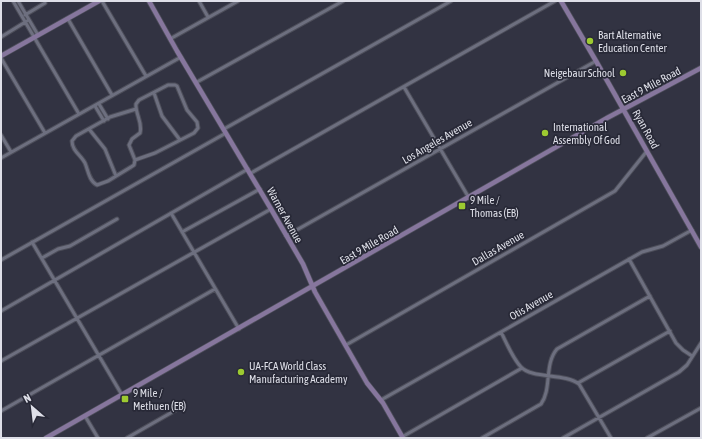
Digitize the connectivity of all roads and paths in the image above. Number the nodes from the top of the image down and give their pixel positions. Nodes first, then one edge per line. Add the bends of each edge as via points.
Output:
1 (13, 1) edge
2 (18, 1) edge
3 (99, 1) edge
4 (102, 1) edge
5 (149, 1) edge
6 (199, 1) edge
7 (238, 1) edge
8 (343, 1) edge
9 (451, 1) edge
10 (555, 1) edge
11 (561, 1) edge
12 (45, 3) dead end
13 (26, 14) junction
14 (22, 17) junction
15 (208, 17) junction
16 (68, 18) junction
17 (30, 20) junction
18 (26, 22) junction
19 (36, 36) junction
20 (1, 37) edge
21 (170, 39) junction
22 (1, 57) edge
23 (181, 57) junction
24 (596, 61) junction
25 (701, 68) edge
26 (146, 76) junction
27 (197, 82) junction
28 (404, 87) junction
29 (154, 93) junction
30 (112, 95) junction
31 (97, 105) junction
32 (136, 109) junction
33 (624, 109) junction
34 (79, 114) junction
35 (106, 120) junction
36 (89, 129) junction
37 (225, 131) junction
38 (45, 133) junction
39 (1, 135) edge
40 (180, 140) junction
41 (440, 150) junction
42 (647, 151) junction
43 (11, 152) junction
44 (1, 158) edge
45 (135, 160) junction
46 (250, 171) junction
47 (116, 176) junction
48 (260, 189) junction
49 (469, 198) junction
50 (271, 208) junction
51 (171, 213) junction
52 (116, 220) dead end
53 (692, 230) junction
54 (182, 232) junction
55 (286, 236) junction
56 (32, 242) junction
57 (701, 247) edge
58 (194, 252) junction
59 (42, 258) junction
60 (629, 259) junction
61 (1, 260) edge
62 (55, 280) junction
63 (313, 287) junction
64 (215, 289) junction
65 (650, 296) junction
66 (1, 311) edge
67 (77, 318) junction
68 (239, 329) junction
69 (670, 331) junction
70 (501, 332) junction
71 (701, 343) edge
72 (346, 345) junction
73 (99, 355) junction
74 (692, 356) junction
75 (1, 361) edge
76 (522, 368) junction
77 (549, 376) junction
78 (578, 383) junction
79 (122, 394) junction
80 (381, 400) junction
81 (181, 407) dead end
82 (701, 408) edge
83 (1, 411) edge
84 (85, 416) junction
85 (600, 417) junction
86 (403, 437) edge
87 (46, 438) edge
88 (98, 438) edge
89 (127, 438) edge
90 (482, 438) edge
91 (563, 438) edge
92 (611, 438) edge
93 (647, 438) edge

1 - 14 street
2 - 13 street
3 - 16 main road
4 - 26 street
5 - 21 main road, Warner Avenue
6 - 15 street
7 - 15 street
8 - 27 street
9 - 37 street
10 - 28 street
11 - 24 main road, Ryan Road
12 - 13 street
13 - 14 street
13 - 17 street
14 - 18 street
15 - 21 street
16 - 19 main road
16 - 30 street
17 - 18 street
17 - 19 street
18 - 19 street
18 - 20 street
19 - 22 main road
19 - 34 street
21 - 23 main road, Warner Avenue
22 - 38 street
23 - 26 street
23 - 27 main road, Warner Avenue
24 - 33 main road, Ryan Road
24 - 41 street, Los Angeles Avenue
25 - 33 main road, East 9 Mile Road
26 - 30 street
27 - 37 main road, Warner Avenue
28 - 41 street
28 - 46 street
29 - 32 street via 137,102
29 - 40 street via 162,116
29 - 40 street via 168,85 175,85 187,110 196,119 198,128
30 - 31 street
31 - 34 street
31 - 35 street
32 - 35 street
32 - 45 street via 141,126 140,133 132,139 129,146
33 - 42 main road, Ryan Road
33 - 49 main road, East 9 Mile Road
34 - 38 street
35 - 36 street
36 - 47 street via 104,149
36 - 47 street via 72,141 74,149 85,163 91,181 96,185
37 - 46 main road, Warner Avenue
37 - 56 street
38 - 43 street
39 - 43 street
40 - 45 street via 156,153
41 - 49 street
41 - 55 street, Los Angeles Avenue
42 - 53 main road, Ryan Road
42 - 72 street, Dallas Avenue via 615,191
43 - 44 street
45 - 47 street via 134,165
46 - 48 main road, Warner Avenue
46 - 51 street
48 - 50 main road, Warner Avenue
48 - 54 street
49 - 63 main road, East 9 Mile Road
50 - 55 main road, Warner Avenue
50 - 58 street
51 - 54 street
51 - 62 street
52 - 59 street via 70,246 58,248
53 - 57 main road, Ryan Road
53 - 60 street, Otis Avenue via 664,246
54 - 58 street
55 - 63 main road, Warner Avenue
56 - 59 street
56 - 61 street
58 - 64 street
58 - 67 street
59 - 62 street
60 - 65 street
60 - 70 street, Otis Avenue
62 - 66 street
62 - 67 street
63 - 68 main road, East 9 Mile Road
63 - 72 main road, Warner Avenue
64 - 68 street
64 - 73 street
65 - 69 street
65 - 77 street via 557,349 552,358
67 - 73 street
67 - 75 street
68 - 79 main road, East 9 Mile Road
69 - 74 street via 680,348
69 - 78 street
70 - 76 street
70 - 80 street, Otis Avenue
71 - 74 street
72 - 80 main road, Warner Avenue via 367,383
73 - 79 street
73 - 83 street
74 - 85 street via 679,372
76 - 77 street via 528,372
76 - 86 street
77 - 78 street
77 - 90 street via 545,396 540,404
78 - 85 street
79 - 84 main road, East 9 Mile Road
80 - 86 main road, Warner Avenue
81 - 89 street
82 - 93 street
84 - 87 main road, East 9 Mile Road
84 - 88 street
85 - 91 street
85 - 92 street

